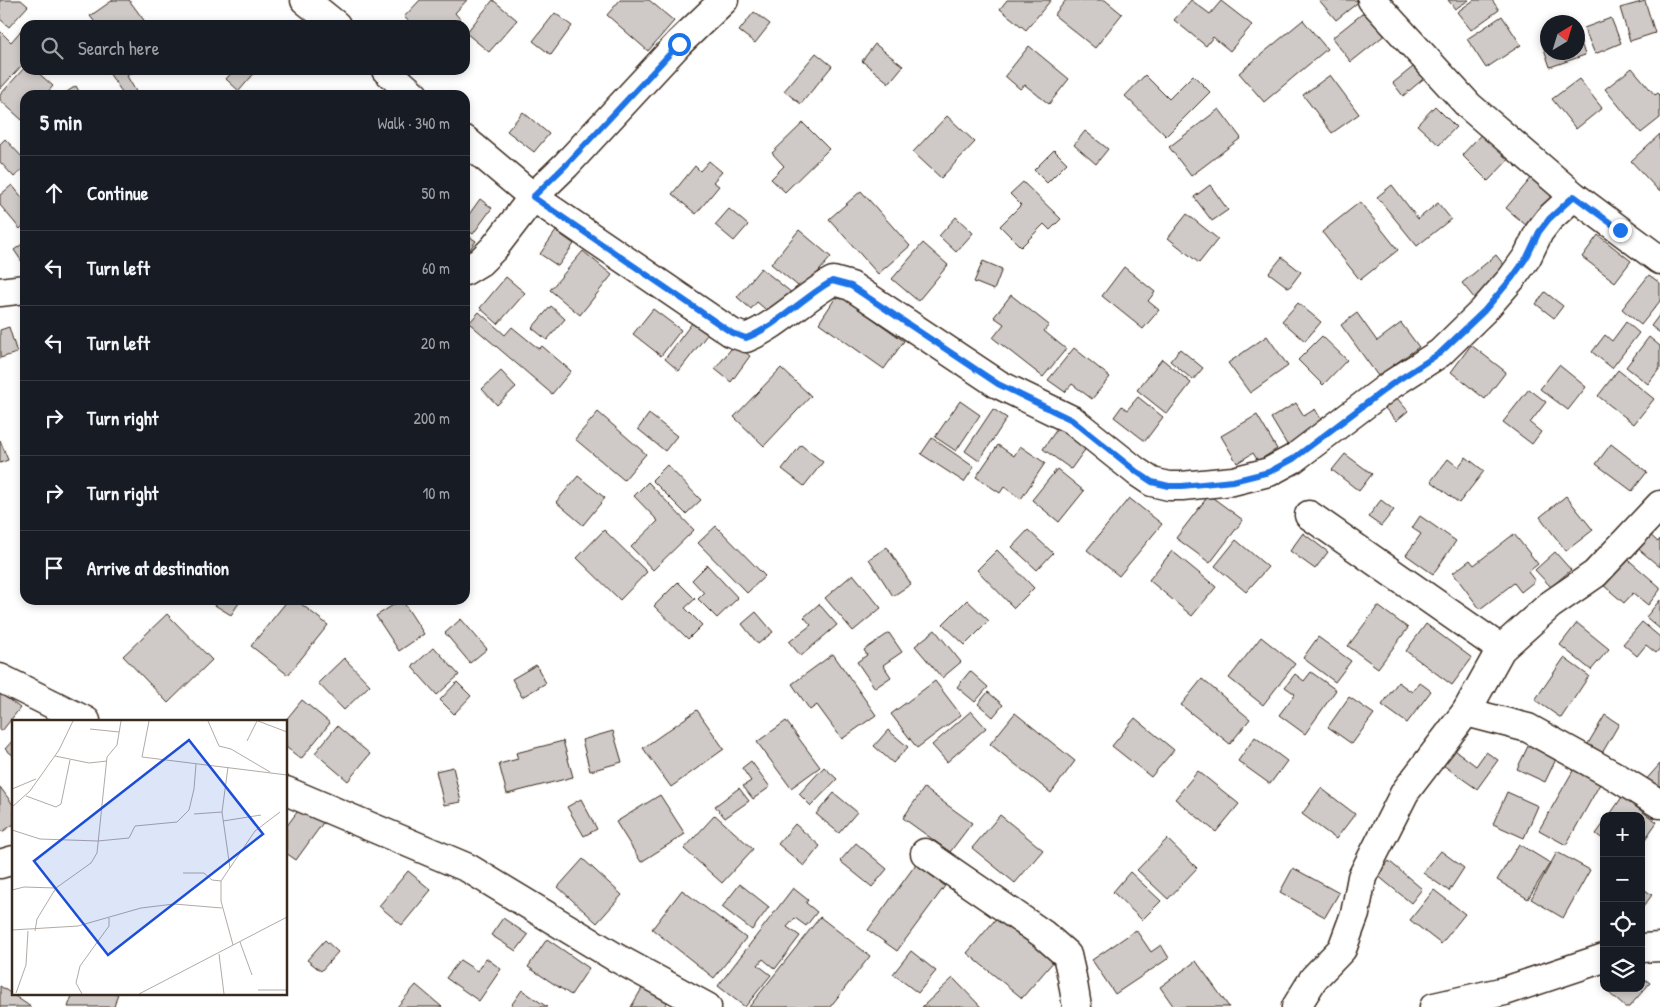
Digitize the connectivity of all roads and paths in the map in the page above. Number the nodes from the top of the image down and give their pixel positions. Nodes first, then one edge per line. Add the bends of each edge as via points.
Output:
1 (305, 0) edge
2 (724, 0) edge
3 (1372, 0) edge
4 (330, 20) edge
5 (392, 75) edge
6 (408, 90) edge
7 (470, 144) edge
8 (1574, 196) junction
9 (533, 197) junction
10 (1660, 260) edge
11 (470, 268) edge
12 (1660, 506) edge
13 (1309, 515) dead end
14 (1501, 649) junction
15 (0, 678) edge
16 (1466, 712) junction
17 (84, 720) edge
18 (288, 792) edge
19 (1660, 804) edge
20 (924, 853) dead end
21 (1645, 948) edge
22 (1660, 948) edge
23 (1600, 959) edge
24 (707, 1007) edge
25 (1077, 1007) edge
26 (1296, 1007) edge
27 (1434, 1007) edge

1 - 4 street
2 - 9 street
3 - 8 street via 1469,106
5 - 6 street
7 - 9 street
8 - 9 street via 1549,219 1527,257 1484,311 1440,353 1392,384 1293,459 1269,472 1233,481 1182,486 1152,482 1072,420 998,384 851,286 832,281 746,338 732,333
8 - 10 street
9 - 11 street via 494,248
12 - 14 street via 1595,574 1550,606
13 - 14 street
14 - 16 street
15 - 17 street
16 - 19 street via 1528,728
16 - 26 street via 1404,792 1362,877 1355,914 1342,950 1314,978
18 - 24 street via 468,868
20 - 25 street via 1043,934 1067,956
21 - 22 street
23 - 27 street via 1505,991

